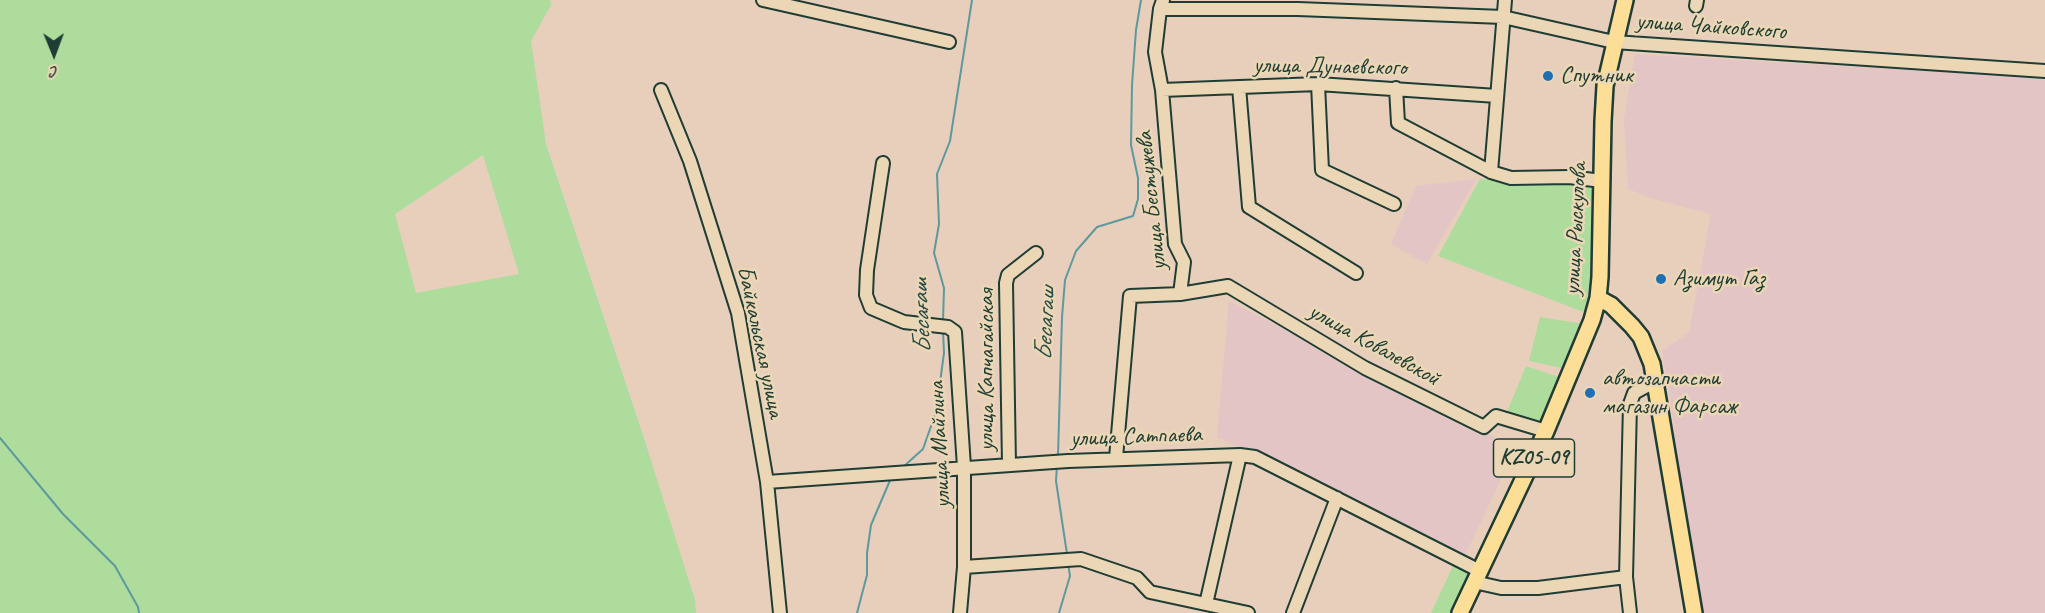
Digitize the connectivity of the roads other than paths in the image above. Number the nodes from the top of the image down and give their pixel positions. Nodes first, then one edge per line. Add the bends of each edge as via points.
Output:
1 (763, 0) edge
2 (1505, 0) edge
3 (1624, 0) edge
4 (1162, 4) edge
5 (1503, 18) junction
6 (949, 42) dead end
7 (1614, 42) junction
8 (2045, 71) edge
9 (1318, 84) junction
10 (1239, 87) junction
11 (1396, 88) junction
12 (661, 90) dead end
13 (1162, 90) junction
14 (1497, 96) junction
15 (883, 163) dead end
16 (1491, 172) junction
17 (1602, 181) junction
18 (1394, 204) dead end
19 (1036, 253) dead end
20 (1356, 273) dead end
21 (1180, 294) junction
22 (1598, 298) junction
23 (1654, 382) junction
24 (1546, 431) junction
25 (1240, 455) junction
26 (1116, 458) junction
27 (1009, 465) junction
28 (964, 467) junction
29 (767, 482) junction
30 (1337, 498) junction
31 (964, 567) junction
32 (1477, 577) junction
33 (1626, 577) junction
34 (1206, 604) junction
35 (780, 613) edge
36 (960, 613) edge
37 (1248, 613) edge
38 (1293, 613) edge
39 (1460, 613) edge
40 (1630, 613) edge
41 (1694, 613) edge

1 - 6 street
2 - 5 street
3 - 7 main road, улица Рыскулова / KZ05-09
4 - 5 street, улица Чайковского
4 - 13 street, улица Бестужева via 1155,52
5 - 7 street, улица Чайковского
5 - 14 street
7 - 8 street, улица Чайковского
7 - 17 main road, улица Рыскулова / KZ05-09 via 1605,86
9 - 10 street, улица Дунаевского
9 - 11 street, улица Дунаевского
9 - 18 street via 1322,170
10 - 13 street, улица Дунаевского
10 - 20 street via 1249,207
11 - 14 street, улица Дунаевского
11 - 16 street via 1398,123
12 - 29 street, Байкальская улица via 690,160 738,312
13 - 21 street, улица Бестужева via 1175,244 1184,262
14 - 16 street
15 - 28 street, улица Майлина via 866,295 871,308 904,322 948,327 955,332
16 - 17 street via 1511,178
17 - 22 main road, улица Рыскулова / KZ05-09
19 - 27 street, улица Капчагайская via 1008,275 1006,283
21 - 24 street, улица Ковалевской via 1228,286 1365,369 1484,427 1496,416
21 - 26 street, улица Бестужева via 1130,296
22 - 23 main road via 1611,305 1641,337 1652,364
22 - 24 main road, улица Рыскулова / KZ05-09
23 - 33 street via 1634,393 1630,404
23 - 41 main road
24 - 32 main road, улица Рыскулова / KZ05-09
25 - 26 street, улица Сатпаева
25 - 30 street, улица Сатпаева via 1255,457
25 - 34 street
26 - 27 street, улица Сатпаева
27 - 28 street, улица Сатпаева
28 - 29 street, улица Сатпаева
28 - 31 street, улица Майлина
29 - 35 street, Байкальская улица
30 - 32 street, улица Сатпаева
30 - 38 street
31 - 34 street via 1081,559 1137,578 1150,592
31 - 36 street, улица Майлина
32 - 33 street, улица Сатпаева via 1501,588 1538,588
32 - 39 main road, улица Рыскулова / KZ05-09
33 - 40 street
34 - 37 street

